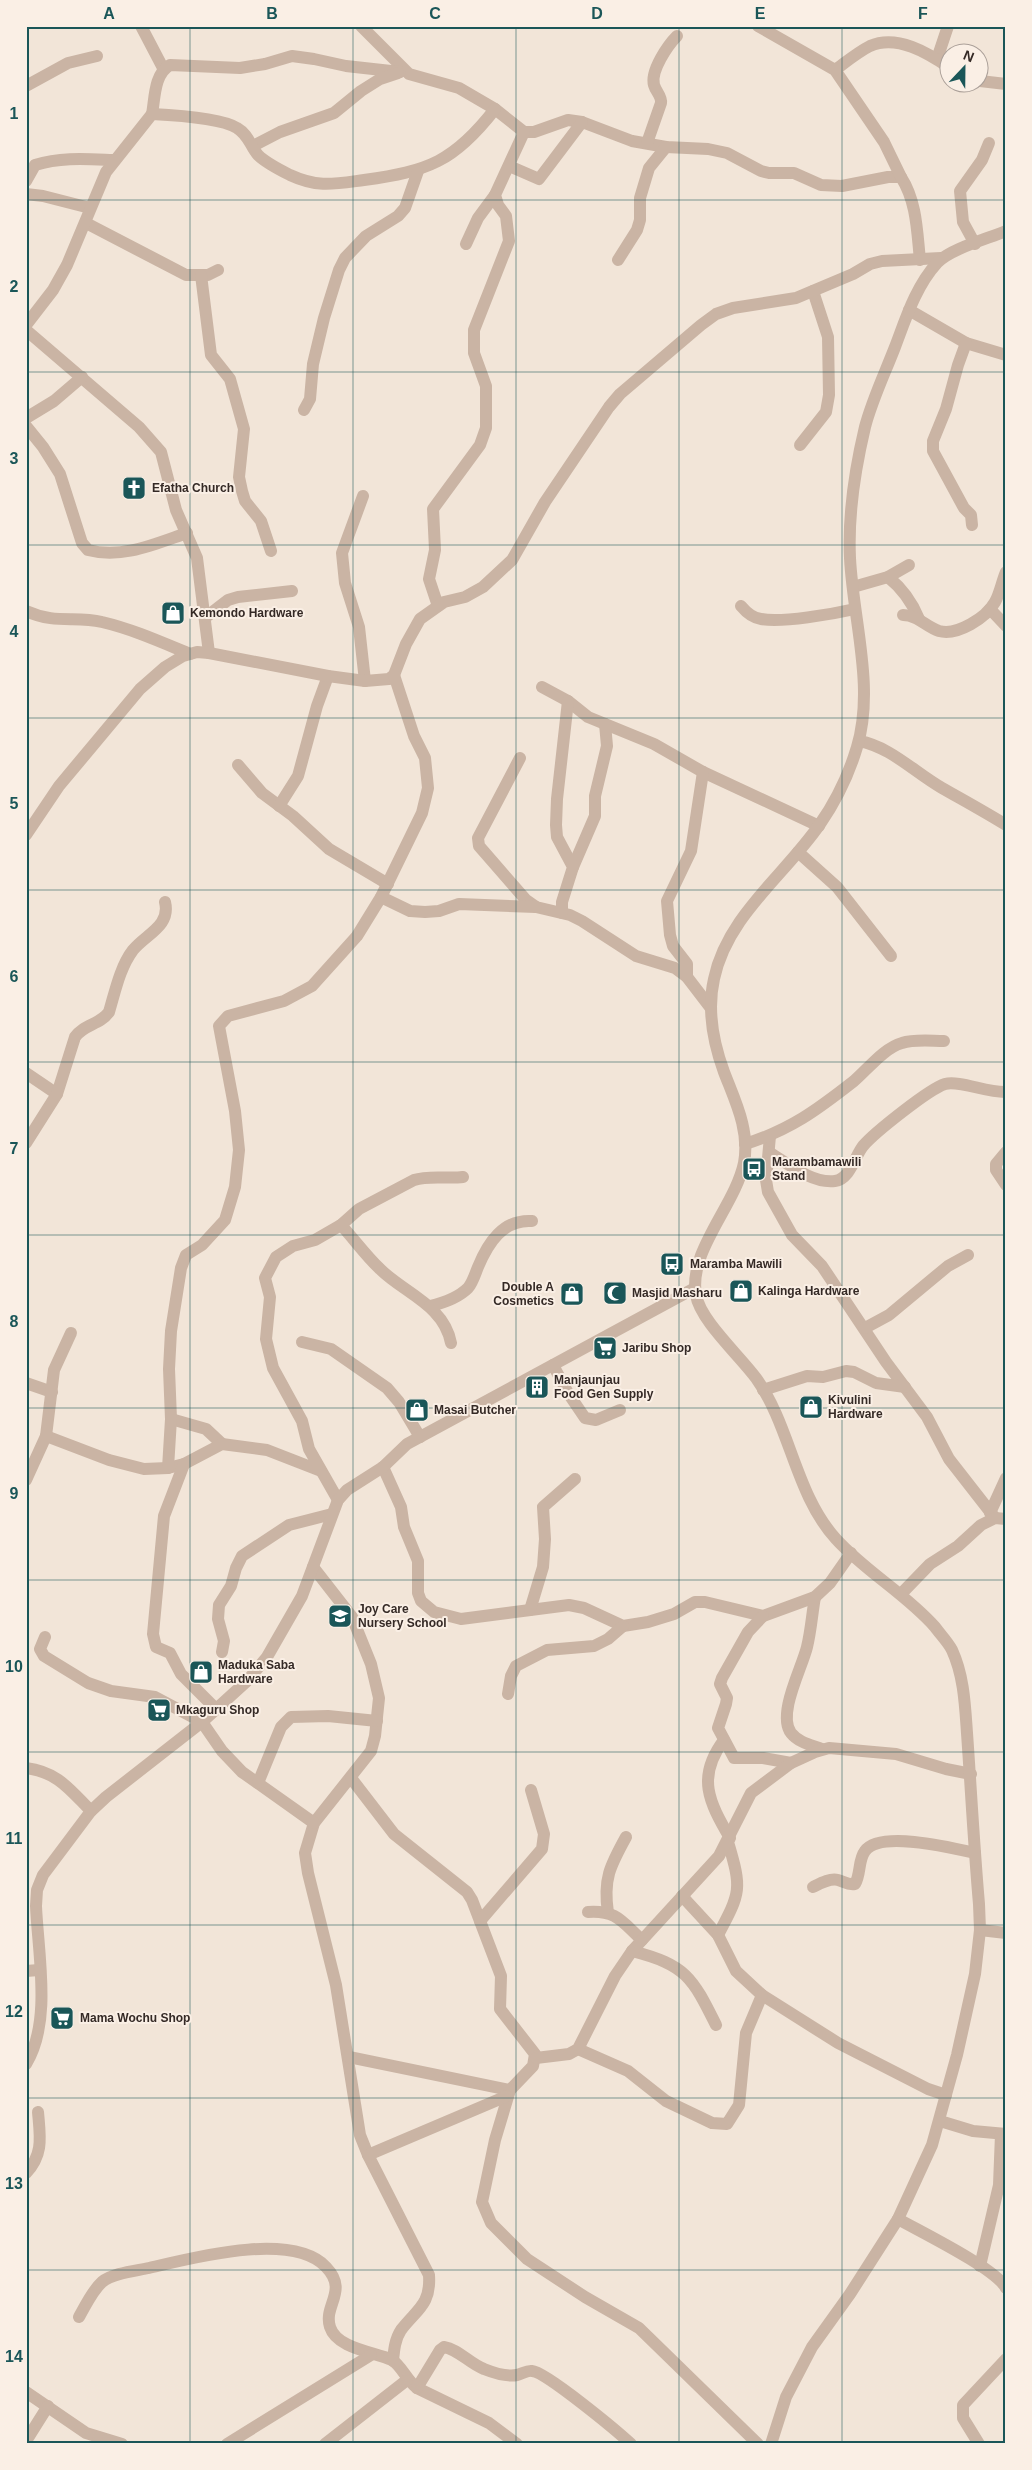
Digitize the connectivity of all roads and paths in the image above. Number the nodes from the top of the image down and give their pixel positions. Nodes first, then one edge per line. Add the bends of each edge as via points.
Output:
1 (140, 26) edge
2 (361, 26) edge
3 (758, 26) edge
4 (948, 26) edge
5 (677, 36) dead end
6 (97, 56) dead end
7 (937, 59) junction
8 (940, 61) edge
9 (163, 68) junction
10 (834, 70) junction
11 (403, 72) junction
12 (990, 82) edge
13 (1006, 84) edge
14 (26, 86) edge
15 (495, 109) junction
16 (152, 114) junction
17 (582, 122) junction
18 (524, 132) junction
19 (647, 143) junction
20 (989, 143) dead end
21 (253, 146) junction
22 (666, 147) junction
23 (113, 160) junction
24 (509, 166) junction
25 (418, 171) junction
26 (901, 177) junction
27 (26, 181) edge
28 (26, 194) edge
29 (495, 195) junction
30 (90, 208) junction
31 (86, 223) junction
32 (1006, 232) edge
33 (466, 244) dead end
34 (975, 244) junction
35 (941, 258) junction
36 (618, 260) dead end
37 (920, 260) junction
38 (218, 270) dead end
39 (201, 275) junction
40 (813, 292) junction
41 (909, 310) junction
42 (26, 325) edge
43 (26, 330) edge
44 (966, 343) junction
45 (1006, 355) edge
46 (82, 377) junction
47 (304, 410) dead end
48 (26, 418) edge
49 (26, 426) edge
50 (800, 445) dead end
51 (363, 496) dead end
52 (972, 525) dead end
53 (188, 533) junction
54 (271, 551) dead end
55 (909, 565) dead end
56 (1006, 572) edge
57 (888, 577) junction
58 (853, 587) junction
59 (292, 591) dead end
60 (438, 606) junction
61 (741, 606) dead end
62 (855, 609) junction
63 (990, 609) junction
64 (26, 611) edge
65 (903, 615) dead end
66 (206, 617) junction
67 (919, 619) junction
68 (1006, 626) edge
69 (209, 653) junction
70 (190, 654) junction
71 (394, 675) junction
72 (328, 676) junction
73 (365, 681) junction
74 (542, 686) dead end
75 (568, 701) junction
76 (605, 724) junction
77 (859, 741) junction
78 (520, 758) dead end
79 (238, 765) dead end
80 (703, 772) junction
81 (279, 806) junction
82 (1006, 825) edge
83 (819, 826) junction
84 (26, 835) edge
85 (798, 852) junction
86 (573, 867) junction
87 (388, 884) junction
88 (381, 897) junction
89 (165, 902) dead end
90 (536, 907) junction
91 (562, 913) junction
92 (891, 956) dead end
93 (687, 977) junction
94 (710, 1007) junction
95 (944, 1041) dead end
96 (26, 1073) edge
97 (1006, 1092) edge
98 (57, 1094) junction
99 (770, 1136) junction
100 (26, 1143) edge
101 (745, 1144) junction
102 (769, 1152) junction
103 (1006, 1152) edge
104 (464, 1177) dead end
105 (1006, 1185) edge
106 (532, 1220) dead end
107 (341, 1224) junction
108 (968, 1255) dead end
109 (695, 1288) junction
110 (430, 1306) junction
111 (865, 1328) junction
112 (71, 1334) dead end
113 (302, 1342) dead end
114 (451, 1343) dead end
115 (554, 1365) junction
116 (26, 1383) edge
117 (905, 1387) junction
118 (763, 1390) junction
119 (52, 1392) junction
120 (620, 1410) dead end
121 (172, 1419) junction
122 (46, 1436) junction
123 (420, 1437) junction
124 (222, 1444) junction
125 (184, 1464) junction
126 (383, 1467) junction
127 (168, 1468) junction
128 (321, 1471) junction
129 (1006, 1478) edge
130 (575, 1479) dead end
131 (26, 1480) edge
132 (338, 1500) junction
133 (332, 1514) junction
134 (997, 1516) edge
135 (851, 1553) junction
136 (313, 1567) junction
137 (901, 1594) junction
138 (815, 1597) junction
139 (530, 1610) junction
140 (763, 1616) junction
141 (623, 1626) junction
142 (45, 1638) dead end
143 (222, 1652) dead end
144 (508, 1694) dead end
145 (216, 1709) junction
146 (377, 1721) junction
147 (202, 1722) junction
148 (724, 1740) junction
149 (822, 1749) junction
150 (791, 1763) junction
151 (26, 1768) edge
152 (970, 1774) junction
153 (351, 1778) junction
154 (258, 1783) junction
155 (531, 1790) dead end
156 (91, 1811) junction
157 (314, 1823) junction
158 (626, 1837) dead end
159 (729, 1840) junction
160 (975, 1853) junction
161 (813, 1887) dead end
162 (682, 1896) junction
163 (588, 1912) dead end
164 (608, 1913) junction
165 (480, 1922) junction
166 (980, 1930) junction
167 (1006, 1933) edge
168 (718, 1935) junction
169 (642, 1940) junction
170 (632, 1951) junction
171 (39, 1970) junction
172 (26, 1971) edge
173 (762, 1995) junction
174 (716, 2025) dead end
175 (578, 2049) junction
176 (348, 2057) junction
177 (536, 2058) junction
178 (26, 2064) edge
179 (508, 2093) junction
180 (946, 2095) junction
181 (38, 2112) dead end
182 (940, 2120) junction
183 (1003, 2134) edge
184 (368, 2155) junction
185 (26, 2173) edge
186 (898, 2219) junction
187 (980, 2266) junction
188 (1006, 2288) edge
189 (79, 2317) dead end
190 (371, 2355) junction
191 (1006, 2358) edge
192 (392, 2361) junction
193 (412, 2384) junction
194 (26, 2392) edge
195 (48, 2406) junction
196 (84, 2438) edge
197 (26, 2441) edge
198 (122, 2444) edge
199 (227, 2444) edge
200 (325, 2444) edge
201 (517, 2444) edge
202 (631, 2444) edge
203 (758, 2444) edge
204 (771, 2444) edge
205 (979, 2444) edge

1 - 9 street
2 - 11 street
3 - 10 street
4 - 7 street
5 - 19 street via 668,44 654,76 655,87 662,98
6 - 14 street via 68,62
7 - 8 street
7 - 10 street via 893,42 871,46
9 - 11 street via 170,65 240,68 292,56
9 - 16 street via 158,78
10 - 26 street via 884,142
11 - 15 street via 459,88
11 - 21 street via 380,79 334,112
12 - 13 street
15 - 18 street
15 - 25 street via 475,135 455,152
16 - 21 street via 216,121 237,128
16 - 23 street
17 - 18 street via 568,120 534,132
17 - 19 street via 632,141
17 - 24 street via 539,179
18 - 24 street
19 - 22 street
20 - 34 street via 982,160 960,191 963,222
21 - 25 street via 271,164 292,176 323,186
22 - 26 street via 717,151 761,171 794,174 821,185 842,186
22 - 36 street via 649,168 640,198 637,230
23 - 27 street via 79,158 49,161 35,165
23 - 30 street
24 - 29 street
25 - 47 street via 405,208 366,236 345,258 339,270 313,364 310,399
26 - 37 street via 914,206
28 - 30 street
29 - 33 street via 478,218
29 - 60 street via 506,216 509,241 474,330 474,353 486,386 486,428 480,445 433,509 435,550 429,579
30 - 31 street
31 - 39 street via 177,272
31 - 42 street via 54,290
32 - 34 street
34 - 35 street
35 - 37 street
35 - 41 street via 923,282
37 - 40 street via 870,264
38 - 39 street
39 - 54 street via 211,356 230,379 244,429 240,470 242,491 261,521
40 - 50 street via 828,337 830,379 826,412
40 - 60 street via 796,298 733,308 716,314 701,325 609,407 545,502 512,560 483,587
41 - 44 street
41 - 58 street via 866,424 851,500
43 - 46 street
44 - 45 street
44 - 52 street via 946,409 936,429 933,451 971,515
46 - 48 street via 54,401
46 - 53 street via 139,427 162,452 176,510
49 - 53 street via 60,474 82,543 88,550 110,553 136,551
51 - 73 street via 342,553 345,583 359,627
53 - 66 street via 197,558
55 - 57 street
56 - 63 street
57 - 58 street
57 - 67 street via 900,586
58 - 62 street
59 - 66 street via 228,600
60 - 71 street via 420,619
61 - 62 street via 760,619 833,614
62 - 77 street via 864,704
63 - 67 street via 966,626 948,633 936,630
63 - 68 street
64 - 70 street via 58,620 100,621
65 - 67 street
66 - 69 street
69 - 70 street
69 - 72 street
70 - 84 street via 164,667 126,705 59,786
71 - 73 street via 389,679
71 - 87 street via 414,736 425,758 428,788 422,813
72 - 73 street
72 - 81 street via 298,776
74 - 75 street
75 - 76 street
75 - 86 street via 556,825 557,837
76 - 80 street via 654,744
76 - 86 street via 607,746 595,796 595,816
77 - 82 street via 888,751 941,788
77 - 83 street via 835,800
78 - 90 street via 478,838 486,854 520,894
79 - 81 street via 262,793
80 - 83 street
80 - 93 street via 691,851 667,900 671,941 685,960
81 - 87 street via 329,849
83 - 85 street
85 - 92 street via 837,887
85 - 94 street via 742,918 714,976
86 - 91 street via 562,902
87 - 88 street
88 - 90 street via 410,911 425,912 459,904
88 - 121 street via 357,936 312,986 284,1001 228,1016 219,1026 240,1150 236,1187 225,1220 202,1245 186,1255 181,1268 171,1332
89 - 98 street via 165,919 132,950 109,1012 105,1018 80,1030 75,1037
90 - 91 street
91 - 93 street via 582,921 636,956 675,968
93 - 94 street
94 - 101 street via 716,1045 739,1107
95 - 99 street via 902,1043 892,1048 812,1113
96 - 98 street
97 - 102 street via 944,1084 926,1094 869,1140 844,1176 836,1181 819,1179 798,1170
98 - 100 street
99 - 101 street
99 - 102 street
101 - 109 street via 744,1162 733,1194 696,1267
102 - 111 street via 766,1180 772,1202 792,1235 822,1266
103 - 105 street via 996,1164 996,1170
104 - 107 street via 414,1180 359,1209
106 - 110 street via 524,1220 498,1232 470,1286 461,1294
107 - 110 street via 380,1270
107 - 128 street via 315,1240 292,1246 276,1257 266,1278 270,1297 266,1339 273,1368 302,1421 309,1449
108 - 111 street via 948,1266 890,1315
109 - 115 street
109 - 118 street via 706,1319
110 - 114 street via 446,1328
111 - 117 street
112 - 119 street via 54,1370
113 - 123 street via 331,1349 387,1388
115 - 120 street via 585,1418 596,1420
115 - 123 street
116 - 119 street
117 - 118 street via 876,1383 846,1371 823,1377 807,1376
117 - 134 street via 927,1417 949,1459
118 - 135 street via 821,1519
119 - 122 street
121 - 124 street via 206,1428
121 - 127 street
122 - 127 street via 128,1466
122 - 131 street
123 - 126 street via 407,1444
124 - 125 street
124 - 128 street via 267,1450
125 - 127 street
125 - 145 street via 164,1516 153,1634 156,1647 170,1653 181,1674
126 - 132 street via 347,1490
126 - 139 street via 401,1508 404,1526 418,1561 418,1593 427,1607 461,1619
128 - 132 street
129 - 134 street
130 - 139 street via 543,1508 543,1566
132 - 133 street
133 - 136 street
133 - 143 street via 290,1525 239,1560 231,1586 219,1605 218,1619 224,1641
134 - 137 street via 930,1564
135 - 137 street
135 - 138 street via 830,1583
136 - 145 street via 302,1596 267,1657 247,1681
136 - 146 street via 352,1617 376,1679 379,1698
137 - 152 street via 926,1617 951,1648 964,1690
138 - 140 street
138 - 149 street via 807,1645 792,1688 786,1719 791,1733 799,1741
139 - 141 street via 577,1606
140 - 141 street via 695,1602 674,1614
140 - 148 street via 748,1632 720,1684 727,1698 718,1728
141 - 144 street via 608,1640 594,1646 547,1650 516,1666
142 - 147 street via 40,1649 44,1656 84,1681 111,1691 155,1697
145 - 147 street
146 - 153 street via 371,1751
146 - 154 street via 328,1716 291,1717 281,1727
147 - 154 street via 222,1751
147 - 156 street
148 - 150 street via 734,1758 763,1758
148 - 159 street via 709,1763 709,1790 717,1818
149 - 150 street
149 - 152 street via 896,1754
150 - 159 street via 751,1793
151 - 156 street via 49,1773 59,1779
152 - 160 street
153 - 157 street
153 - 165 street via 394,1834 467,1892
154 - 157 street
155 - 165 street via 544,1834 542,1849
156 - 171 street via 43,1875 37,1890
157 - 176 street via 305,1853 336,1985
158 - 164 street via 605,1885
159 - 162 street via 719,1856
159 - 168 street via 738,1890 735,1904
160 - 161 street via 915,1843 881,1842 865,1850 855,1884 829,1880
160 - 166 street
162 - 168 street
162 - 169 street
163 - 164 street
164 - 169 street via 624,1922
165 - 177 street via 501,1976 500,2009
166 - 167 street
166 - 180 street via 975,1974
168 - 173 street via 736,1971
169 - 170 street
170 - 174 street via 666,1961 680,1969 703,1999
170 - 175 street via 615,1976
171 - 172 street
171 - 178 street via 41,2024 37,2042
173 - 175 street via 746,2033 739,2104 727,2124 712,2123 666,2101 628,2071
173 - 180 street via 838,2043
175 - 177 street via 569,2054
176 - 179 street
176 - 184 street via 360,2135
177 - 179 street via 533,2066
179 - 184 street
179 - 203 street via 482,2202 491,2223 526,2259 639,2328
180 - 182 street
181 - 185 street via 42,2147
182 - 183 street via 973,2132
182 - 186 street
183 - 187 street via 999,2185
184 - 192 street via 429,2275 427,2298 401,2330
186 - 187 street
186 - 204 street via 812,2346 786,2397
187 - 188 street
189 - 190 street via 92,2293 103,2281 116,2276 236,2250 295,2251 326,2266 334,2278 337,2287 329,2326 334,2335
190 - 192 street
190 - 199 street
191 - 205 street via 963,2405 962,2418
192 - 193 street
193 - 200 street
193 - 201 street via 489,2424
193 - 202 street via 440,2350 450,2348 485,2370 510,2376 532,2371 537,2373 577,2400
194 - 195 street
195 - 196 street
195 - 197 street
196 - 198 street

